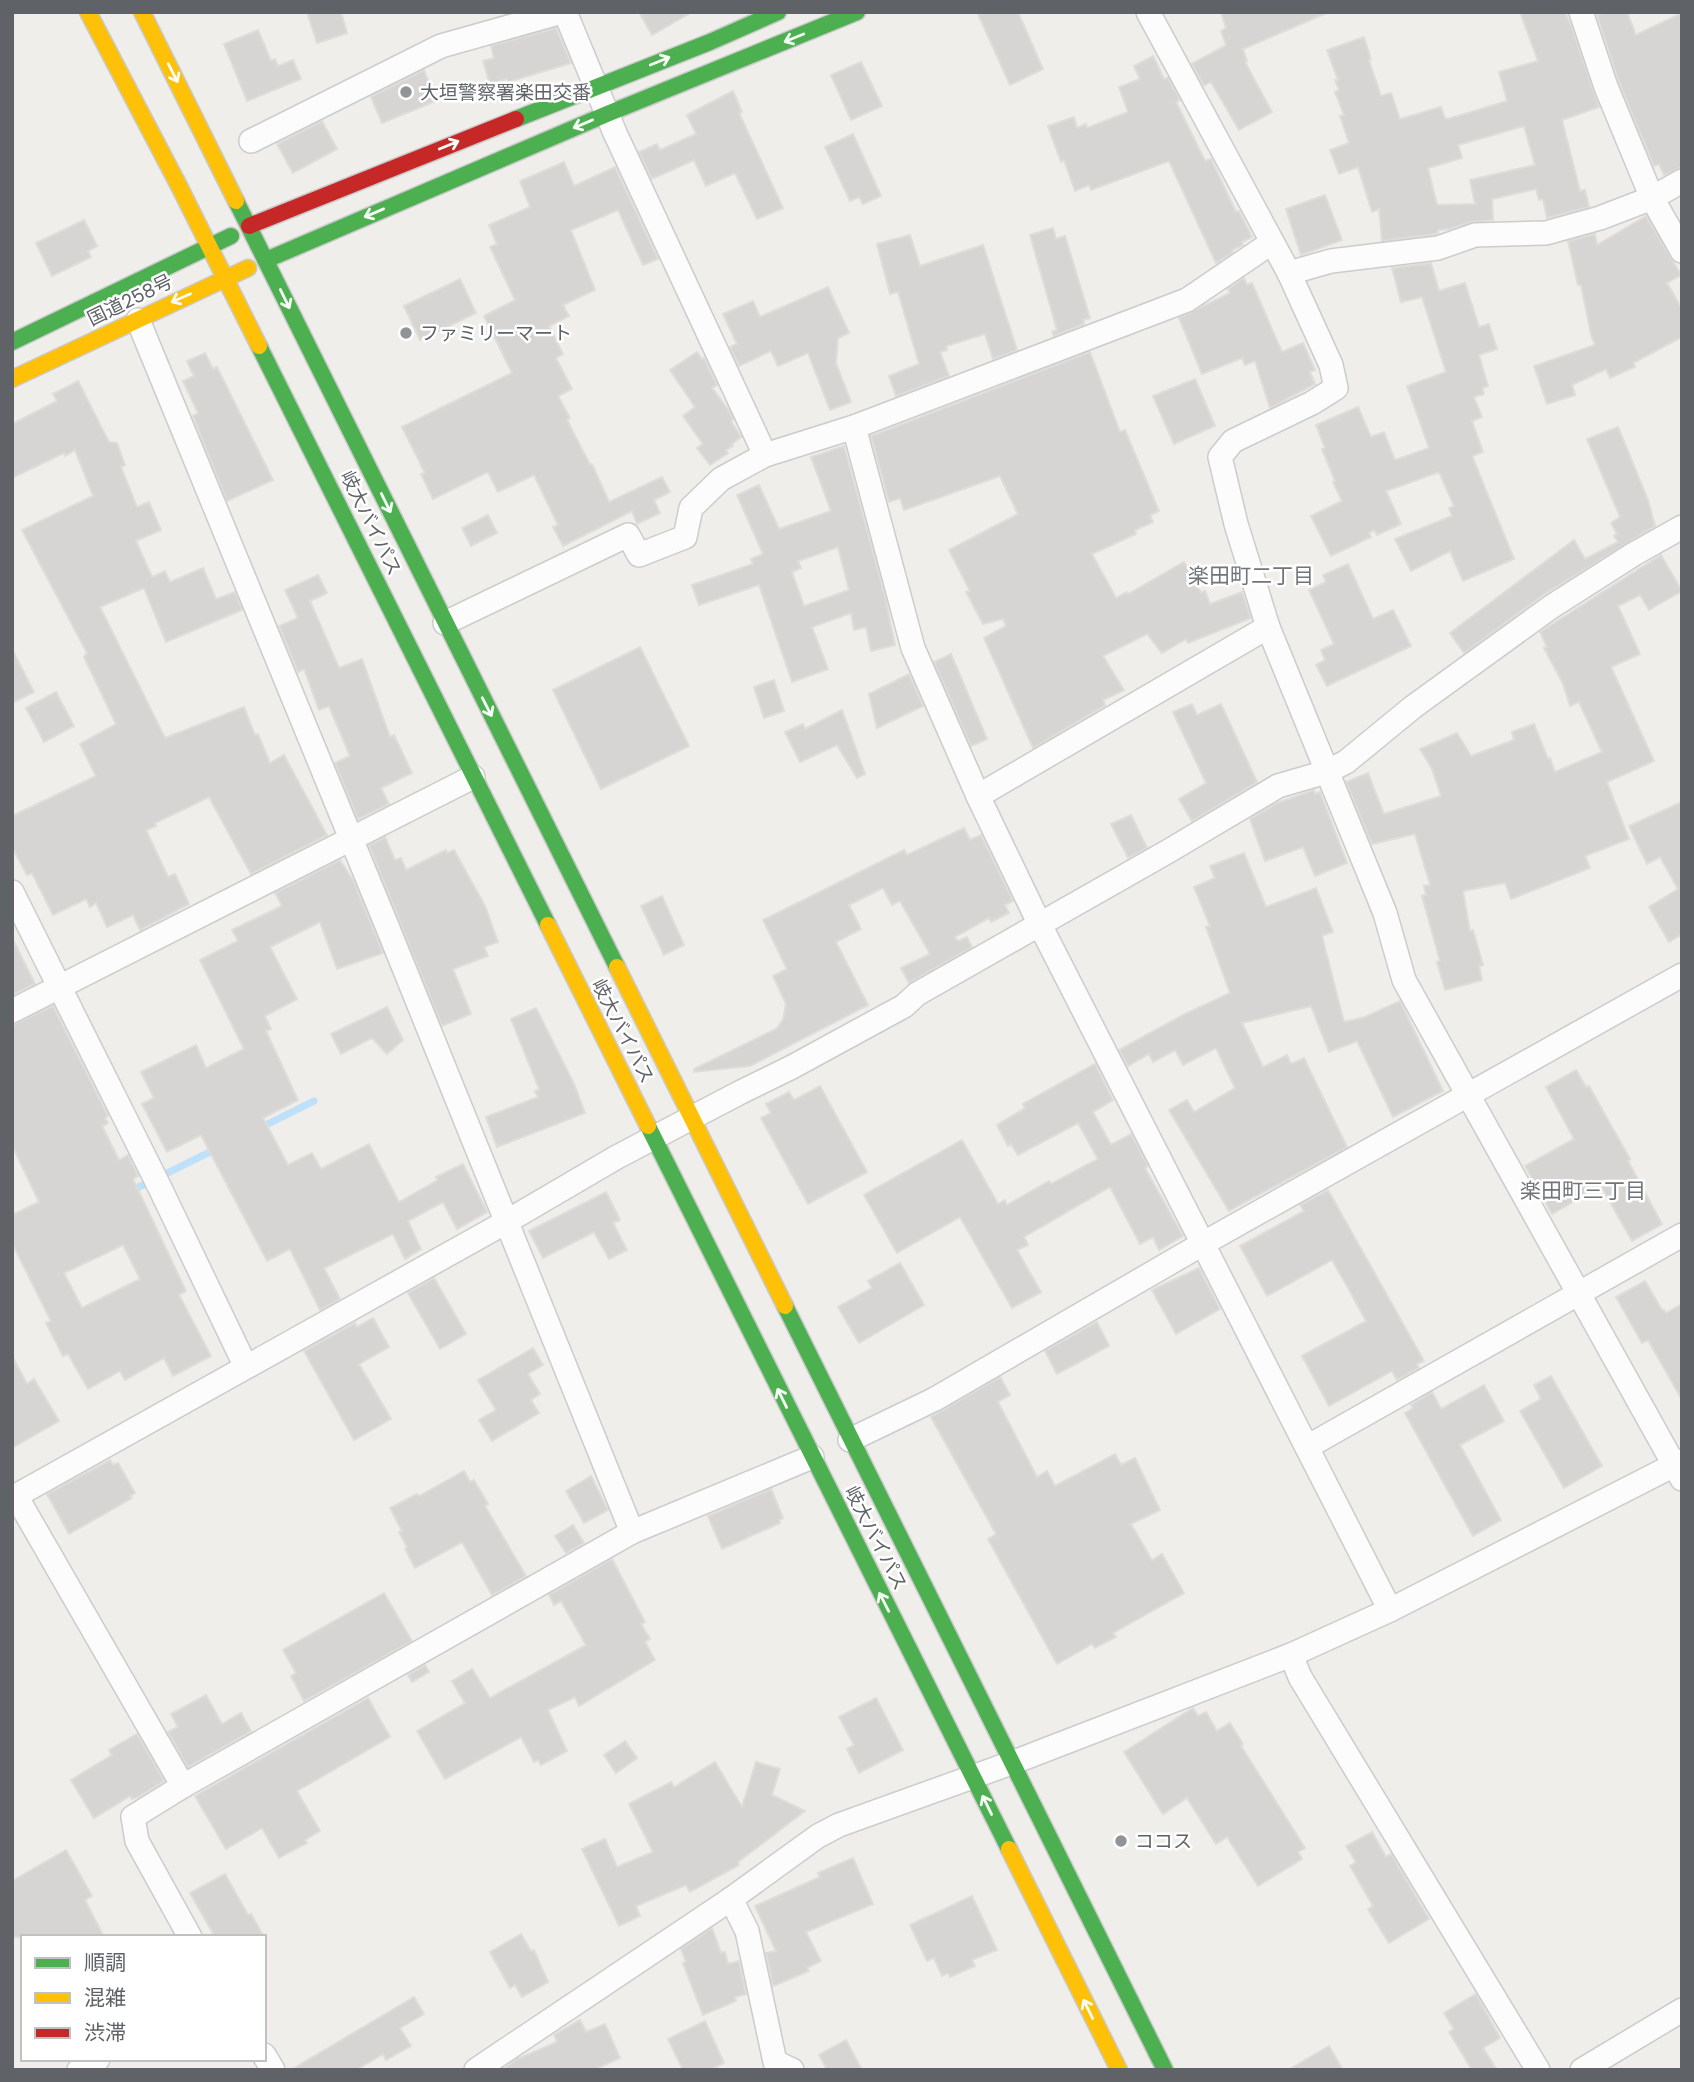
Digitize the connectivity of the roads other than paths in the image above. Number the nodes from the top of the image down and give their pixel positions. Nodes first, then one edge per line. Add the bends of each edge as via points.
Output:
1 (88, 12) edge
2 (142, 12) edge
3 (563, 12) edge
4 (778, 12) edge
5 (857, 12) edge
6 (1148, 12) edge
7 (1581, 12) edge
8 (595, 87) junction
9 (607, 114) junction
10 (251, 141) dead end
11 (1682, 181) edge
12 (1652, 198) junction
13 (249, 226) junction
14 (1271, 243) junction
15 (209, 247) junction
16 (1682, 251) edge
17 (266, 260) junction
18 (1289, 273) junction
19 (225, 279) junction
20 (138, 320) junction
21 (12, 342) edge
22 (12, 379) edge
23 (854, 427) junction
24 (765, 455) junction
25 (1682, 527) edge
26 (445, 623) junction
27 (1268, 627) junction
28 (1326, 772) junction
29 (473, 777) junction
30 (978, 796) junction
31 (351, 839) junction
32 (12, 892) edge
33 (1040, 925) junction
34 (1682, 975) edge
35 (60, 987) junction
36 (12, 1011) edge
37 (1467, 1095) junction
38 (693, 1118) junction
39 (654, 1138) junction
40 (506, 1222) junction
41 (1682, 1235) edge
42 (1204, 1243) junction
43 (1578, 1294) junction
44 (246, 1367) junction
45 (850, 1440) junction
46 (1307, 1447) junction
47 (812, 1457) junction
48 (1679, 1468) edge
49 (14, 1497) edge
50 (632, 1532) junction
51 (1390, 1610) junction
52 (1291, 1655) junction
53 (1014, 1762) junction
54 (973, 1776) junction
55 (183, 1786) junction
56 (731, 1899) junction
57 (189, 1935) edge
58 (1682, 2010) edge
59 (95, 2061) edge
60 (79, 2070) edge
61 (475, 2070) edge
62 (792, 2070) edge
63 (1119, 2070) edge
64 (1165, 2070) edge
65 (1538, 2070) edge
66 (1582, 2070) edge

1 - 15 main road, 岐大バイパス
2 -> 13 main road, 岐大バイパス
3 - 8 street
3 - 10 street via 441,46
8 -> 4 main road, 国道258号
5 -> 9 main road, 国道258号
6 - 14 street
7 - 12 street
8 - 9 street
13 -> 8 main road, 国道258号
9 -> 17 main road, 国道258号
9 - 24 street
11 - 12 street
12 - 16 street
12 - 18 street via 1546,233 1475,235 1438,248 1331,261
13 - 15 main road, 国道258号
13 - 17 main road, 岐大バイパス
14 - 18 street
14 - 23 street via 1186,300
15 - 19 main road, 岐大バイパス
15 - 21 main road, 国道258号
17 - 19 main road, 国道258号
17 -> 26 main road, 岐大バイパス
18 - 27 street via 1331,365 1336,388 1233,441 1220,457
19 -> 20 main road, 国道258号
19 - 29 main road, 岐大バイパス
20 - 22 main road, 国道258号
20 - 31 street
23 - 24 street
23 - 30 street via 913,649
24 - 26 street via 721,479 691,508 685,537 639,555 628,536
25 - 28 street via 1551,607 1346,762
26 -> 38 main road, 岐大バイパス
27 - 28 street
27 - 30 street
28 - 33 street via 1278,786
28 - 37 street via 1385,913 1404,980
29 - 31 street
29 - 39 main road, 岐大バイパス
30 - 33 street
31 - 35 street
31 - 40 street
32 - 35 street
33 - 38 street via 916,994 904,1006
33 - 42 street
34 - 37 street
35 - 36 street
35 - 44 street
37 - 42 street
37 - 43 street
38 - 39 street
38 - 45 main road, 岐大バイパス
39 - 40 street
47 -> 39 main road, 岐大バイパス
40 - 44 street
40 - 50 street
41 - 43 street
42 - 45 street via 934,1399
42 - 46 street
43 - 46 street
43 - 48 street
44 - 49 street
45 - 53 main road, 岐大バイパス
46 - 51 street
47 - 50 street
54 -> 47 main road, 岐大バイパス
48 - 51 street
49 - 55 street
50 - 55 street
51 - 52 street
52 - 53 street
52 - 65 street via 1300,1677
53 - 54 street
53 - 64 main road, 岐大バイパス
54 - 56 street via 839,1825
63 -> 54 main road, 岐大バイパス
55 - 57 street via 133,1817 138,1841
56 - 61 street
56 - 62 street via 747,1931 775,2062
58 - 66 street
59 - 60 street

